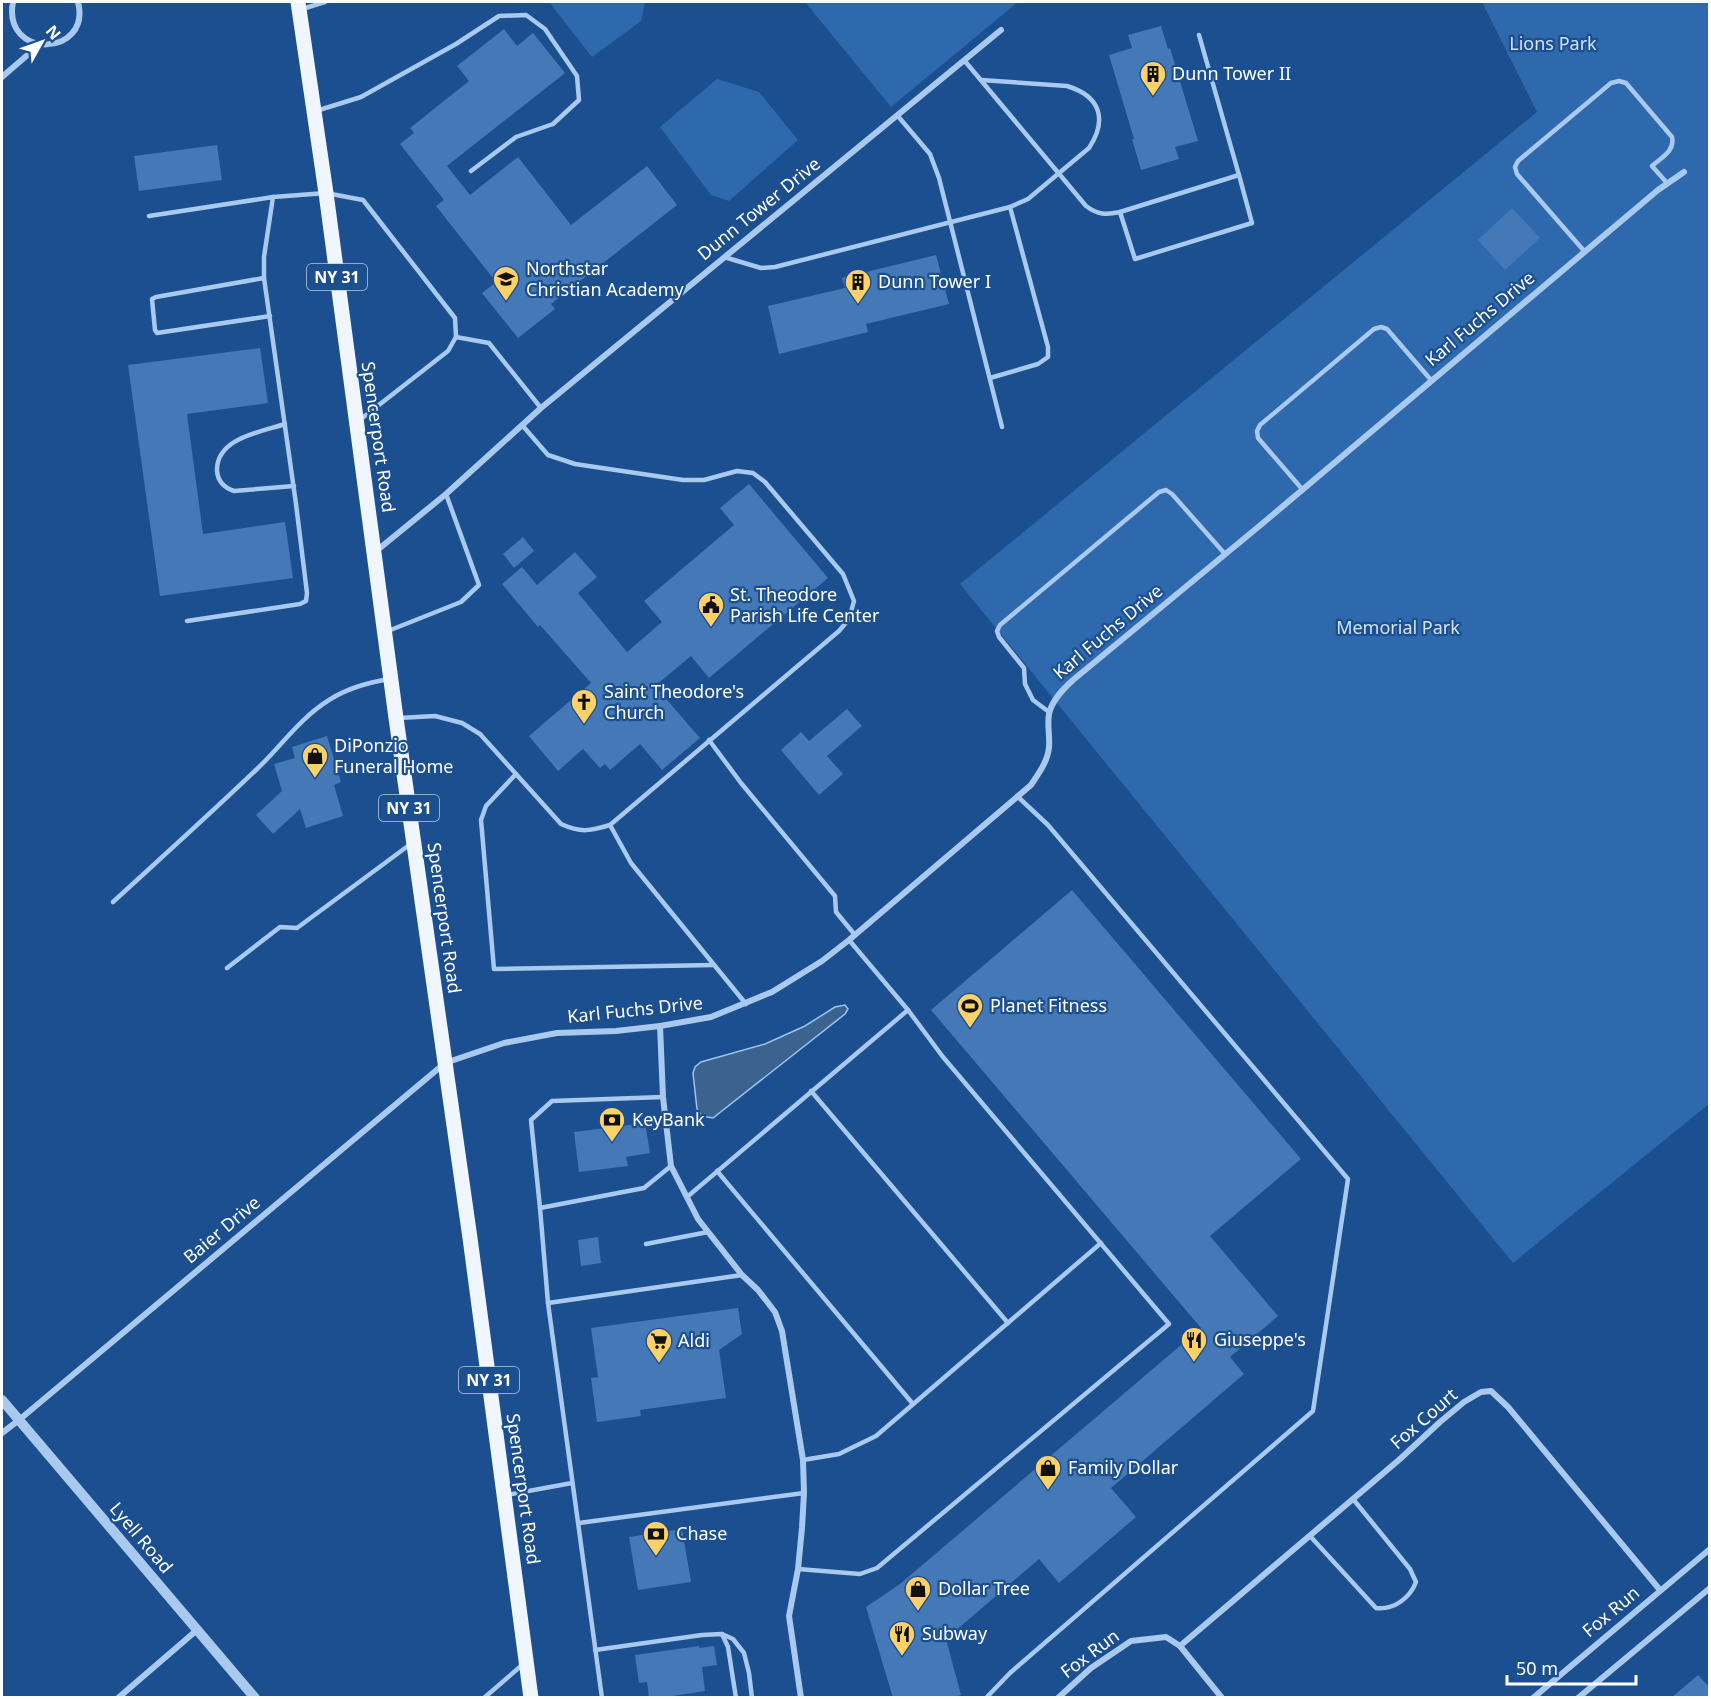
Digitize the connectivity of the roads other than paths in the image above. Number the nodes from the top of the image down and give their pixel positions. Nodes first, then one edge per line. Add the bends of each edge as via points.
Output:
1 (14, 2) edge
2 (78, 2) edge
3 (325, 2) edge
4 (299, 5) edge
5 (1001, 30) dead end
6 (1199, 35) dead end
7 (39, 45) junction
8 (964, 60) junction
9 (2, 77) edge
10 (981, 80) junction
11 (313, 112) junction
12 (897, 115) junction
13 (471, 171) dead end
14 (1684, 172) dead end
15 (1060, 173) junction
16 (1239, 175) junction
17 (1667, 183) junction
18 (326, 193) junction
19 (273, 197) junction
20 (1010, 207) junction
21 (1120, 212) junction
22 (149, 216) dead end
23 (950, 221) junction
24 (1585, 252) junction
25 (724, 257) junction
26 (264, 278) junction
27 (270, 316) junction
28 (456, 337) junction
29 (990, 378) junction
30 (1431, 380) junction
31 (541, 408) junction
32 (356, 422) junction
33 (285, 424) junction
34 (522, 425) junction
35 (1002, 428) dead end
36 (294, 486) junction
37 (1302, 489) junction
38 (446, 494) junction
39 (374, 553) junction
40 (1225, 554) junction
41 (187, 621) dead end
42 (385, 632) junction
43 (392, 679) junction
44 (1049, 712) junction
45 (396, 718) junction
46 (709, 740) junction
47 (516, 774) junction
48 (1017, 796) junction
49 (610, 825) junction
50 (414, 842) junction
51 (113, 902) dead end
52 (855, 935) junction
53 (849, 940) junction
54 (714, 965) junction
55 (227, 968) dead end
56 (746, 1004) junction
57 (908, 1010) junction
58 (660, 1026) junction
59 (445, 1063) junction
60 (812, 1092) junction
61 (663, 1097) junction
62 (671, 1166) junction
63 (717, 1171) junction
64 (687, 1197) junction
65 (540, 1208) junction
66 (708, 1232) junction
67 (1101, 1243) junction
68 (646, 1244) dead end
69 (742, 1275) junction
70 (548, 1303) junction
71 (1008, 1323) junction
72 (2, 1400) edge
73 (913, 1404) junction
74 (19, 1420) junction
75 (2, 1433) edge
76 (803, 1460) junction
77 (572, 1483) junction
78 (804, 1493) junction
79 (504, 1496) junction
80 (1353, 1499) junction
81 (579, 1523) junction
82 (1310, 1536) junction
83 (1710, 1548) edge
84 (798, 1569) junction
85 (1710, 1588) edge
86 (1660, 1590) junction
87 (197, 1630) junction
88 (722, 1634) junction
89 (1180, 1646) junction
90 (595, 1650) junction
91 (527, 1661) junction
92 (532, 1697) edge
93 (117, 1698) edge
94 (255, 1698) edge
95 (484, 1698) edge
96 (602, 1698) edge
97 (735, 1698) edge
98 (752, 1698) edge
99 (801, 1698) edge
100 (986, 1698) edge
101 (1058, 1698) edge
102 (1222, 1698) edge
103 (1533, 1698) edge
104 (1578, 1698) edge

1 - 7 street via 12,11 19,33
2 - 7 street via 79,18 69,37
3 - 4 lane
4 - 11 main road, Spencerport Road / NY 31
5 - 8 street, Dunn Tower Drive
6 - 16 lane
7 - 9 street
8 - 10 lane
8 - 12 street, Dunn Tower Drive
10 - 15 lane
10 - 15 lane via 1067,86 1088,96 1099,114 1096,138
11 - 13 lane via 361,97 499,16 526,15 545,29 577,76 579,100 552,124 516,137
11 - 18 main road, Spencerport Road / NY 31
12 - 23 lane via 930,154
12 - 25 street, Dunn Tower Drive
14 - 17 street, Karl Fuchs Drive
15 - 20 lane via 1028,199
15 - 21 lane via 1096,213
16 - 21 lane
16 - 21 lane via 1252,224 1135,259
17 - 24 street, Karl Fuchs Drive
17 - 24 lane via 1652,166 1671,150 1672,137 1626,83 1611,83 1515,167
18 - 19 lane
18 - 28 lane via 363,200 455,318
18 - 32 main road, Spencerport Road / NY 31
19 - 22 lane
19 - 26 lane
20 - 23 lane
20 - 29 lane via 1048,357 1038,364
23 - 25 lane via 775,267 761,268
23 - 29 lane
24 - 30 street, Karl Fuchs Drive
25 - 31 street, Dunn Tower Drive
26 - 27 lane
26 - 27 lane via 156,297 152,299 155,330 157,333
27 - 33 lane
28 - 31 lane via 489,343
28 - 32 lane via 448,351
29 - 35 lane
30 - 37 street, Karl Fuchs Drive
30 - 37 lane via 1386,329 1374,329 1257,431 1258,438
31 - 34 street, Dunn Tower Drive
32 - 39 main road, Spencerport Road / NY 31
33 - 36 lane
33 - 36 lane via 230,445 218,463 217,474 227,489 234,491
34 - 38 street, Dunn Tower Drive
34 - 46 lane via 548,455 575,464 683,480 704,480 737,471 753,473 843,574 854,601 849,619
36 - 41 lane via 306,601
37 - 40 street, Karl Fuchs Drive
38 - 39 street, Dunn Tower Drive
38 - 42 lane via 479,585 461,602
39 - 42 main road, Spencerport Road / NY 31
40 - 44 street, Karl Fuchs Drive via 1073,680
40 - 44 lane via 1172,494 1166,490 1159,492 1000,625 999,637 1024,668 1025,684 1033,700
42 - 43 main road, Spencerport Road / NY 31
43 - 45 main road, Spencerport Road / NY 31
43 - 51 lane via 348,689 328,700
44 - 48 street, Karl Fuchs Drive via 1045,762 1031,784
45 - 47 lane via 435,716 462,723 480,734
45 - 50 main road, Spencerport Road / NY 31
46 - 49 lane
46 - 52 lane via 835,896 836,912
47 - 49 lane via 561,824 590,831
47 - 54 lane via 486,806 481,820 494,969
48 - 52 street, Karl Fuchs Drive
48 - 100 lane via 1048,825 1348,1179 1313,1411
49 - 54 lane via 631,863
50 - 55 lane via 297,928 280,927
50 - 59 main road, Spencerport Road / NY 31
52 - 53 street, Karl Fuchs Drive
53 - 56 street, Karl Fuchs Drive via 798,977
53 - 57 lane
54 - 56 lane
56 - 58 street, Karl Fuchs Drive via 711,1017
57 - 60 lane
57 - 67 lane via 943,1057
58 - 59 street, Karl Fuchs Drive via 557,1033 504,1043
58 - 61 street
59 - 74 street, Baier Drive
59 - 79 main road, Spencerport Road / NY 31
60 - 63 lane
60 - 71 lane
61 - 62 street
61 - 65 lane via 552,1101 531,1120
62 - 64 street
62 - 65 lane via 644,1188
63 - 64 lane
63 - 73 lane
64 - 66 street
65 - 70 lane
66 - 68 lane
66 - 69 street
67 - 71 lane
67 - 84 lane via 1170,1324 876,1568 860,1575
69 - 70 lane
69 - 76 street via 775,1312 782,1331
70 - 77 lane
71 - 73 lane
72 - 74 street, Lyell Road
73 - 76 lane via 861,1444 839,1454
74 - 75 street, Baier Drive
74 - 87 street, Lyell Road
76 - 78 street
77 - 79 lane
77 - 81 lane
78 - 81 lane
78 - 84 street
79 - 91 main road, Spencerport Road / NY 31
80 - 82 street, Fox Court
80 - 82 lane via 1410,1569 1416,1582 1412,1592 1393,1606 1376,1608
80 - 86 street, Fox Court via 1464,1402 1491,1391
81 - 90 lane
82 - 89 street, Fox Court
83 - 86 street, Fox Run
84 - 99 street via 789,1616
85 - 104 street
86 - 103 street, Fox Run
87 - 93 street
87 - 94 street, Lyell Road
88 - 90 lane
88 - 97 lane via 728,1647
88 - 98 lane via 733,1639 744,1653
89 - 101 street, Fox Run via 1166,1637 1131,1641 1091,1668
89 - 102 street
90 - 96 lane
91 - 92 main road, Spencerport Road / NY 31
91 - 95 lane

